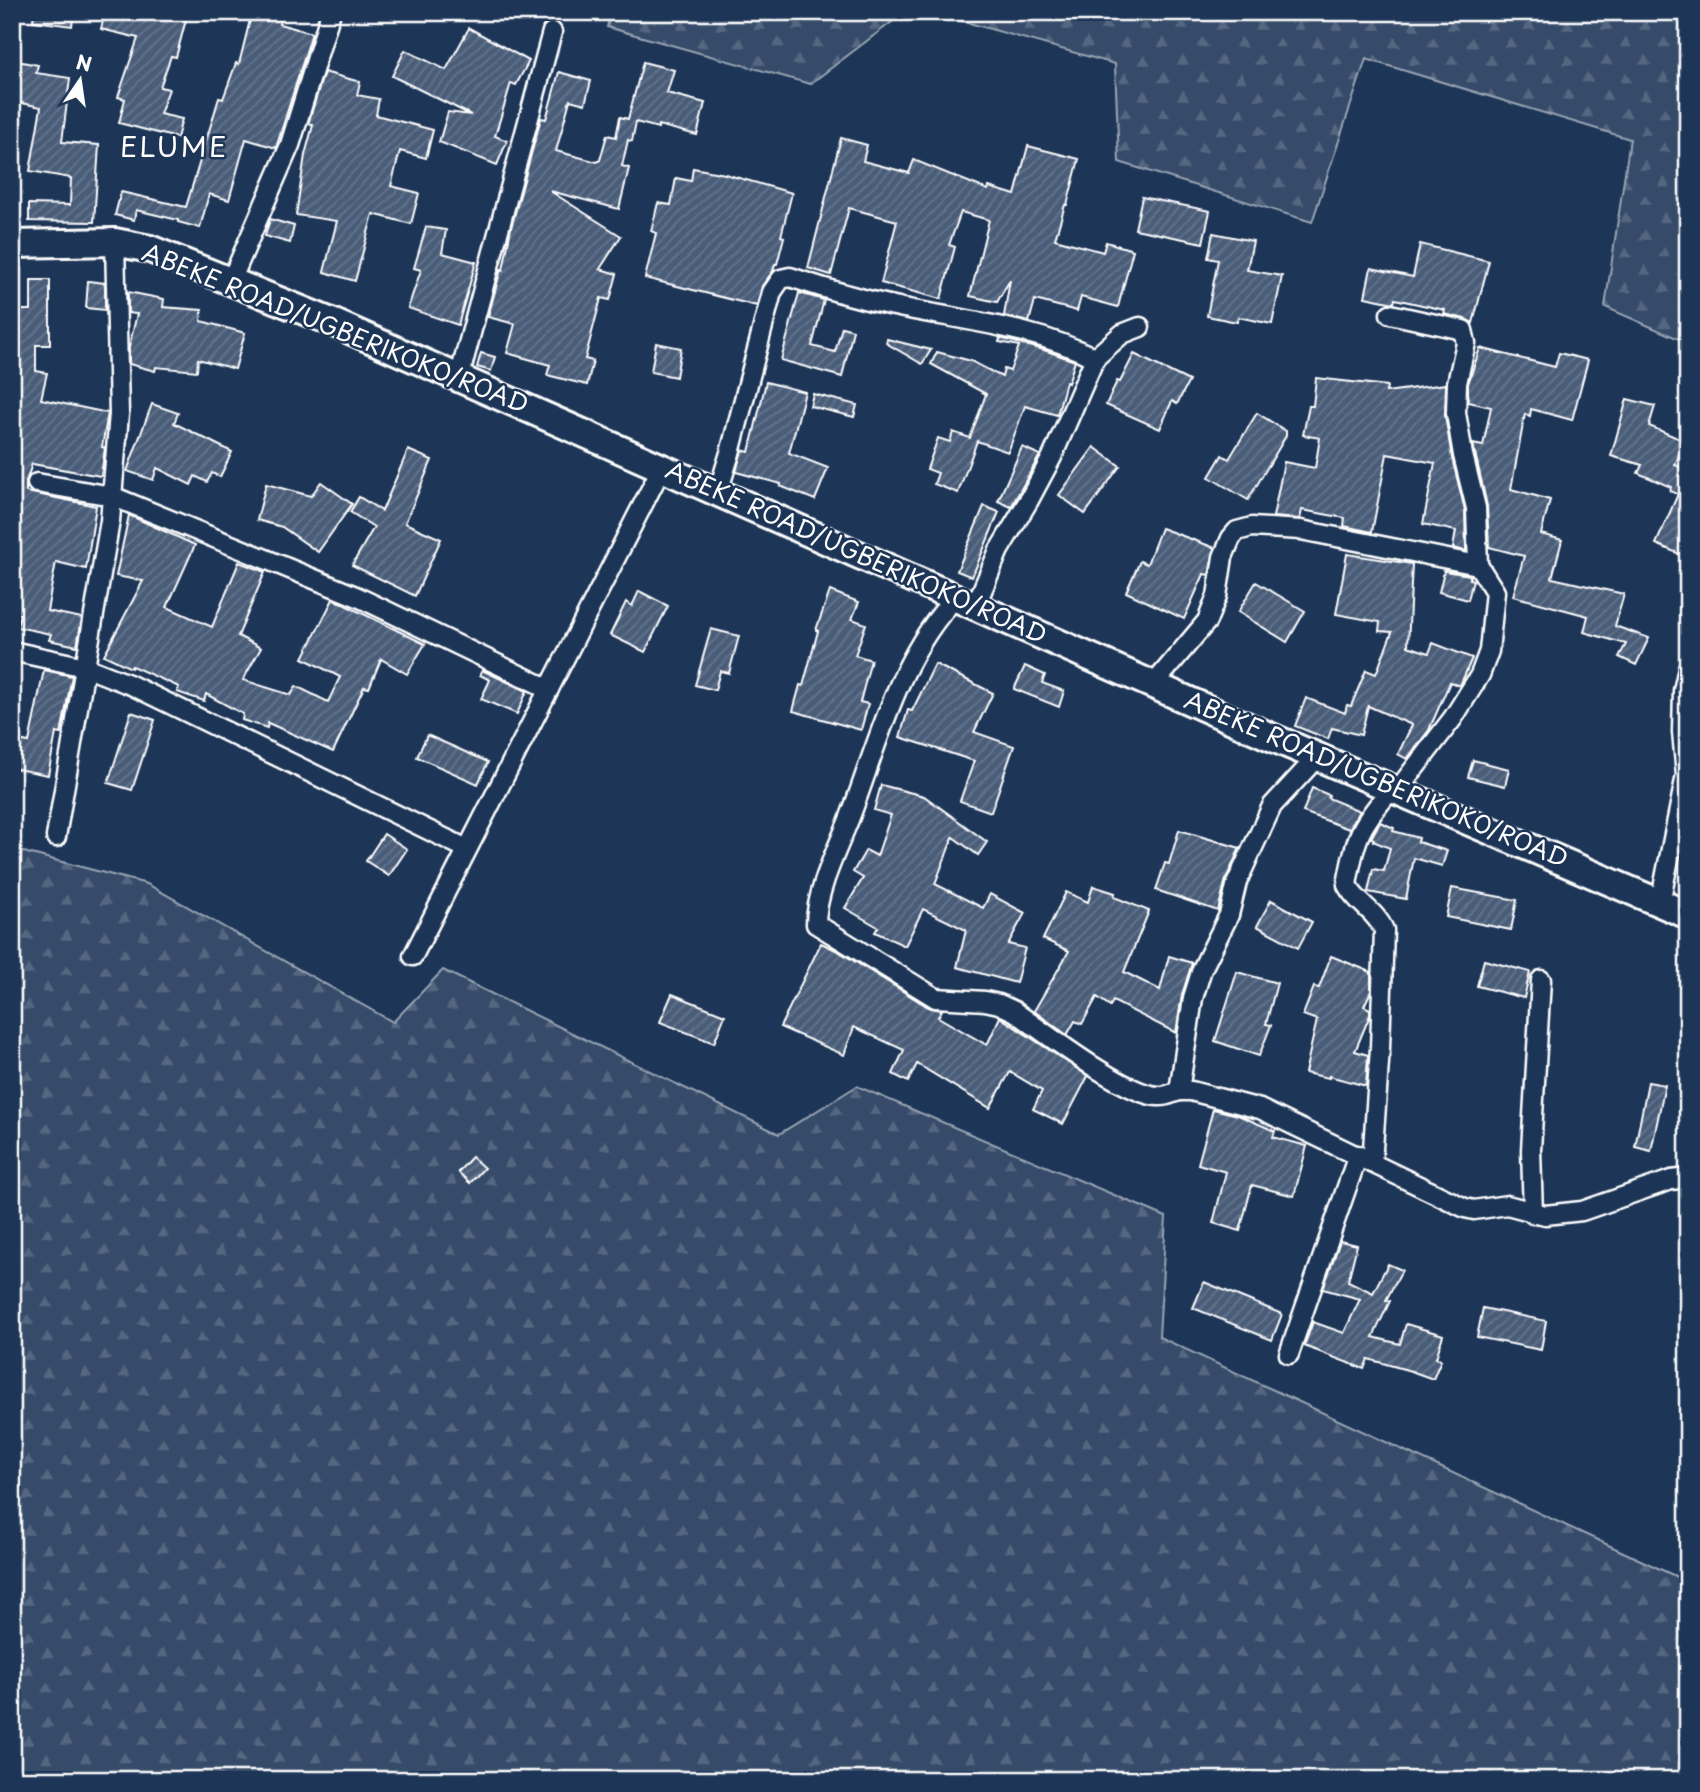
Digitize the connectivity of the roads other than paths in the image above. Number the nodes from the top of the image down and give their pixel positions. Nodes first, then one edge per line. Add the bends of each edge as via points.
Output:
1 (331, 12) edge
2 (552, 32) dead end
3 (115, 242) junction
4 (12, 244) edge
5 (231, 281) junction
6 (1390, 314) dead end
7 (1140, 327) dead end
8 (1095, 358) junction
9 (459, 378) junction
10 (662, 467) junction
11 (37, 483) dead end
12 (718, 492) junction
13 (112, 496) junction
14 (1478, 565) junction
15 (967, 601) junction
16 (12, 651) edge
17 (85, 667) junction
18 (1688, 668) edge
19 (1154, 684) junction
20 (549, 689) junction
21 (1686, 692) edge
22 (1318, 757) junction
23 (1395, 790) junction
24 (1685, 801) edge
25 (56, 836) dead end
26 (467, 849) junction
27 (1660, 903) junction
28 (1688, 915) edge
29 (413, 956) dead end
30 (1541, 980) dead end
31 (1179, 1091) junction
32 (1365, 1159) junction
33 (1688, 1178) edge
34 (1533, 1214) junction
35 (1289, 1354) dead end

1 - 5 street via 290,145
2 - 9 street
3 - 4 street, ABEKE ROAD/UGBERIKOKO/ROAD
3 - 5 street, ABEKE ROAD/UGBERIKOKO/ROAD via 150,249
3 - 13 street via 119,414
5 - 9 street, ABEKE ROAD/UGBERIKOKO/ROAD
6 - 14 street via 1465,334 1456,412 1476,508
7 - 8 street via 1122,334
8 - 12 street via 1010,327 867,301 790,277 781,279 772,292
8 - 15 street via 1052,457
9 - 10 street, ABEKE ROAD/UGBERIKOKO/ROAD
10 - 12 street, ABEKE ROAD/UGBERIKOKO/ROAD
10 - 20 street
11 - 13 street
12 - 15 street, ABEKE ROAD/UGBERIKOKO/ROAD
13 - 17 street
13 - 20 street via 358,597
14 - 19 street via 1301,530 1252,527 1237,531 1223,557 1217,596 1207,621
14 - 23 street via 1495,592 1489,651 1480,676
15 - 19 street, ABEKE ROAD/UGBERIKOKO/ROAD
15 - 31 street via 927,632 906,670 825,881 816,924 936,998 999,1004 1108,1076 1149,1094 1167,1096
16 - 17 street
17 - 25 street
17 - 26 street via 131,685
18 - 21 street
19 - 22 street, ABEKE ROAD/UGBERIKOKO/ROAD
20 - 26 street
21 - 24 street via 1682,732
22 - 23 street, ABEKE ROAD/UGBERIKOKO/ROAD
22 - 31 street via 1272,806 1237,882 1229,915 1193,998
23 - 27 street, ABEKE ROAD/UGBERIKOKO/ROAD
23 - 32 street via 1368,817 1359,834 1347,885 1384,930
24 - 27 street
26 - 29 street
27 - 28 street, ABEKE ROAD/UGBERIKOKO/ROAD
30 - 34 street via 1531,1150
31 - 32 street via 1260,1109
32 - 34 street via 1465,1208 1507,1205
32 - 35 street
33 - 34 street via 1660,1183 1582,1211

